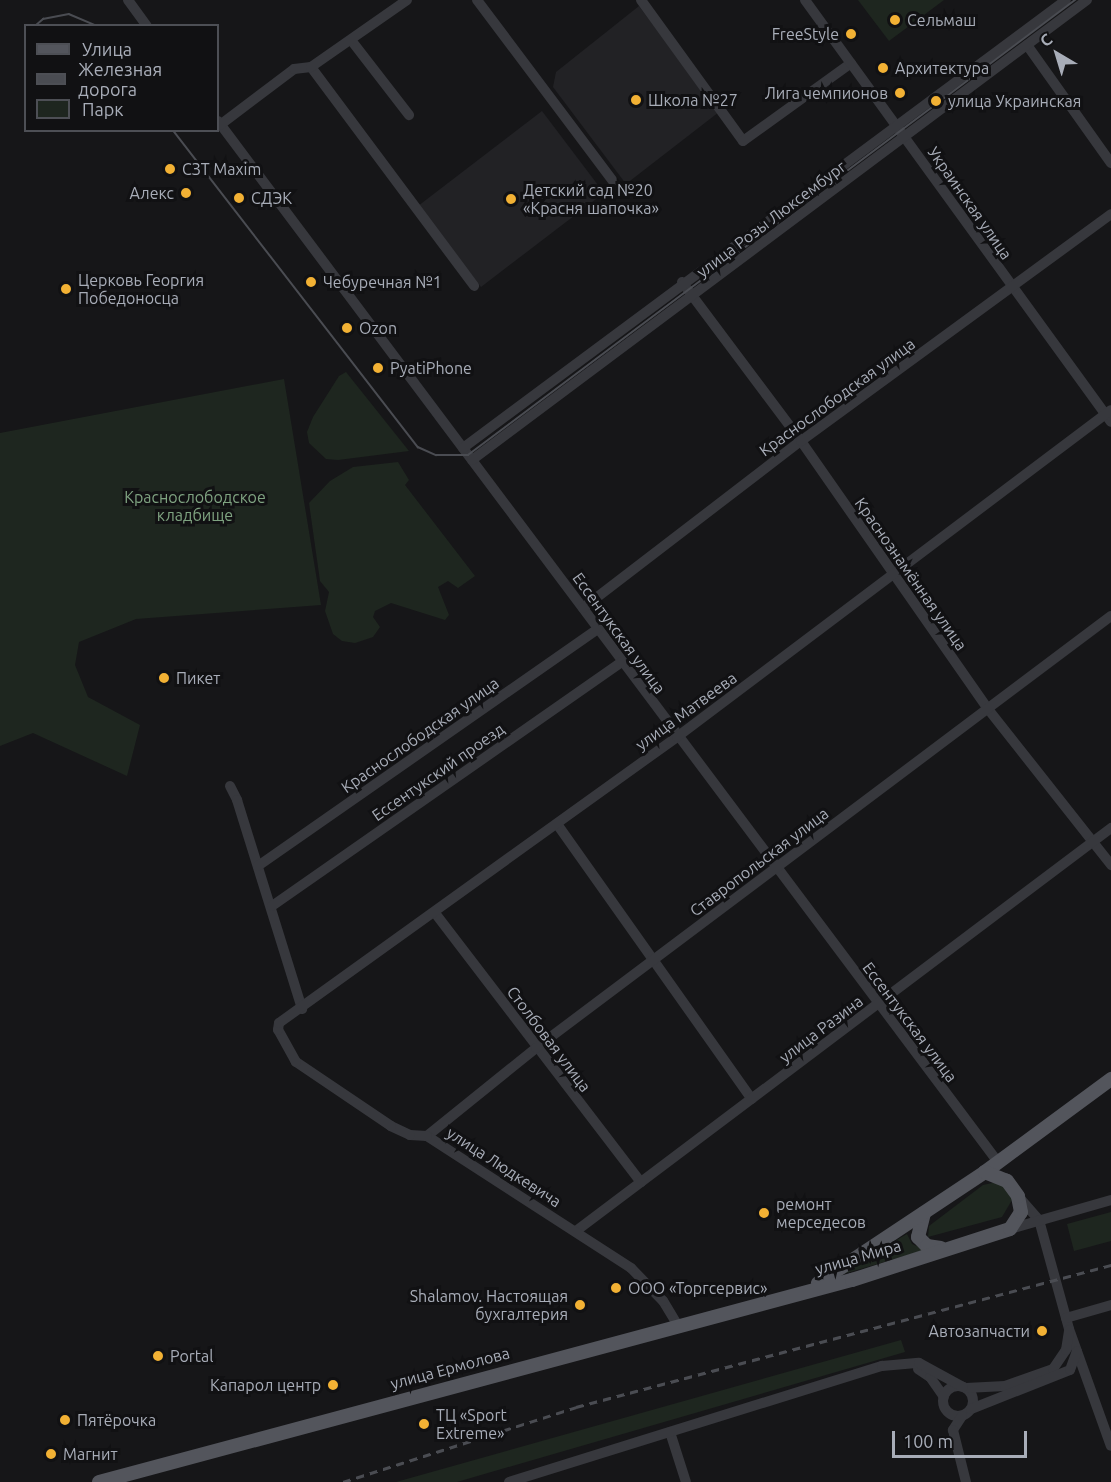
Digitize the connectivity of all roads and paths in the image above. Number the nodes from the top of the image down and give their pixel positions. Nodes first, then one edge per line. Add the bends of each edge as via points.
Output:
1 (128, 0) edge
2 (406, 0) edge
3 (477, 0) edge
4 (641, 0) edge
5 (805, 0) edge
6 (1066, 0) edge
7 (1087, 0) edge
8 (146, 24) edge
9 (351, 40) junction
10 (1027, 45) junction
11 (851, 63) junction
12 (311, 67) junction
13 (409, 115) dead end
14 (219, 123) edge
15 (896, 126) junction
16 (905, 138) junction
17 (1111, 163) edge
18 (613, 181) dead end
19 (1111, 214) edge
20 (682, 282) junction
21 (474, 286) dead end
22 (1012, 288) junction
23 (693, 297) junction
24 (1109, 416) edge
25 (801, 441) junction
26 (463, 448) junction
27 (472, 460) junction
28 (893, 576) junction
29 (582, 608) junction
30 (1111, 616) edge
31 (598, 629) junction
32 (622, 662) junction
33 (988, 709) junction
34 (677, 737) junction
35 (230, 786) dead end
36 (557, 824) junction
37 (1111, 828) edge
38 (1093, 842) junction
39 (1111, 865) edge
40 (258, 866) junction
41 (777, 867) junction
42 (272, 906) junction
43 (435, 913) junction
44 (655, 958) junction
45 (878, 1005) junction
46 (302, 1009) junction
47 (278, 1030) joint
48 (536, 1048) junction
49 (1111, 1079) edge
50 (752, 1099) junction
51 (427, 1136) junction
52 (1033, 1136) junction
53 (998, 1162) junction
54 (985, 1172) junction
55 (641, 1182) junction
56 (1016, 1192) junction
57 (1111, 1200) edge
58 (924, 1213) junction
59 (1039, 1220) junction
60 (1010, 1229) junction
61 (576, 1231) junction
62 (940, 1248) junction
63 (811, 1288) junction
64 (1111, 1305) edge
65 (1066, 1317) junction
66 (677, 1324) junction
67 (1069, 1329) junction
68 (1077, 1351) junction
69 (904, 1363) junction
70 (965, 1387) junction
71 (944, 1397) junction
72 (947, 1411) junction
73 (966, 1412) junction
74 (953, 1430) junction
75 (670, 1432) junction
76 (1111, 1446) edge
77 (99, 1482) edge
78 (509, 1482) edge
79 (686, 1482) edge
80 (966, 1482) edge

1 - 8 street
2 - 9 street
3 - 18 street
4 - 11 street via 743,141
5 - 11 street, Украинская улица
6 - 15 street, улица Розы Люксембург
7 - 10 street, улица Розы Люксембург
9 - 12 street
9 - 13 street
10 - 16 street, улица Розы Люксембург
10 - 17 street
11 - 15 street, Украинская улица
12 - 14 street via 294,69
12 - 21 street
14 - 26 street, Ессентукская улица
15 - 16 street, Украинская улица
15 - 20 street, улица Розы Люксембург
16 - 22 street, Украинская улица
16 - 23 street, улица Розы Люксембург
19 - 22 street, Краснослободская улица
20 - 23 street, Краснознамённая улица
20 - 26 street, улица Розы Люксембург
22 - 24 street, Украинская улица
22 - 25 street, Краснослободская улица
23 - 25 street, Краснознамённая улица
23 - 27 street, улица Розы Люксембург
24 - 28 street, улица Матвеева
25 - 28 street, Краснознамённая улица
25 - 29 street, Краснослободская улица
26 - 27 street, Ессентукская улица
27 - 29 street, Ессентукская улица
28 - 33 street, Краснознамённая улица
28 - 34 street, улица Матвеева
29 - 31 street, Ессентукская улица
30 - 33 street, Ставропольская улица
31 - 32 street, Ессентукская улица
31 - 40 street, Краснослободская улица
32 - 34 street, Ессентукская улица
32 - 42 street, Ессентукский проезд
33 - 38 street, Краснознамённая улица
33 - 41 street, Ставропольская улица
34 - 36 street, улица Матвеева
34 - 41 street, Ессентукская улица
35 - 40 street
36 - 43 street, улица Матвеева
36 - 44 street
37 - 38 street, улица Разина
38 - 39 street, Краснознамённая улица
38 - 45 street, улица Разина
40 - 42 street
41 - 44 street, Ставропольская улица
41 - 45 street, Ессентукская улица
42 - 46 street via 296,1000
43 - 46 street, улица Матвеева
43 - 48 street, Столбовая улица
44 - 48 street, Ставропольская улица
44 - 50 street
45 - 50 street, улица Разина
45 - 53 street, Ессентукская улица
46 - 47 street, улица Матвеева via 279,1023
47 - 51 street, улица Людкевича via 296,1062 392,1126 410,1136
48 - 51 street, Ставропольская улица
48 - 55 street, Столбовая улица
49 - 52 main road, улица Мира
50 - 55 street, улица Разина
51 - 61 street, улица Людкевича
52 - 53 main road, улица Мира
52 - 56 main road, улица Мира via 1011,1162
53 - 54 main road, улица Мира
54 - 56 main road via 999,1176
54 - 58 main road, улица Мира
55 - 61 street, улица Разина
56 - 59 street
56 - 60 main road, улица Мира via 1021,1212
57 - 59 street
58 - 62 main road, улица Мира via 918,1237 927,1246
58 - 63 main road, улица Мира
59 - 60 street
59 - 65 street
60 - 62 main road, улица Мира
61 - 66 street, улица Людкевича via 631,1268 663,1301
62 - 63 main road, улица Мира via 852,1280
63 - 66 main road, улица Ермолова
64 - 65 street
65 - 67 street
66 - 77 main road, улица Ермолова
67 - 68 street
67 - 70 street via 1066,1350 1053,1369 1005,1386
68 - 73 street via 1070,1370
68 - 76 street
69 - 70 street via 929,1367
69 - 71 street via 930,1377
69 - 75 street
70 - 71 street via 951,1388
70 - 73 street via 973,1398
71 - 72 street
72 - 73 street
72 - 74 street
73 - 74 street
74 - 80 street
75 - 78 street
75 - 79 street

